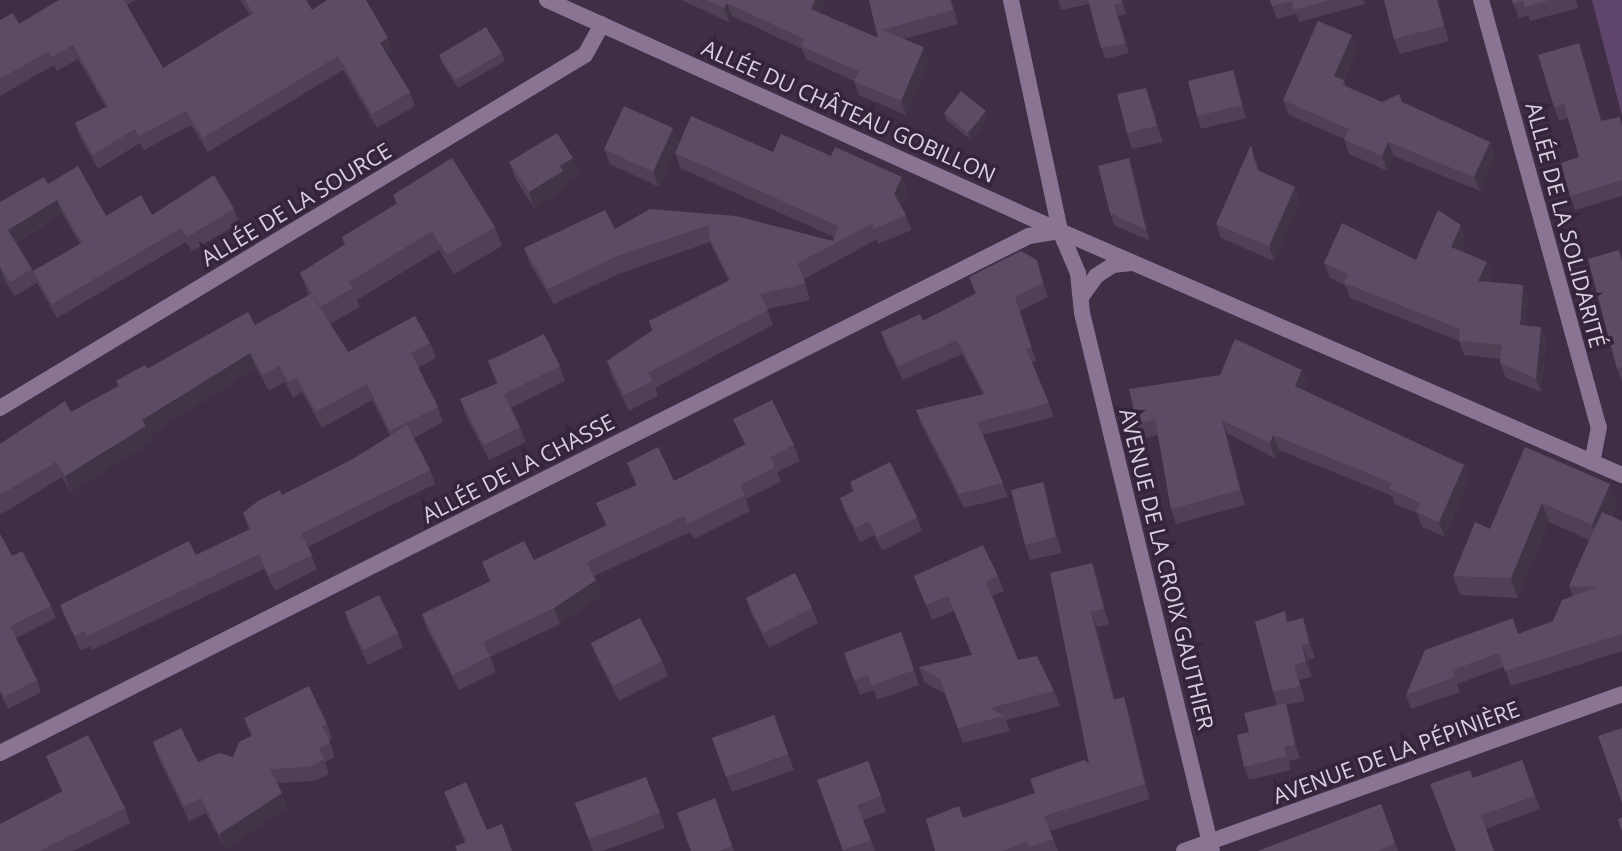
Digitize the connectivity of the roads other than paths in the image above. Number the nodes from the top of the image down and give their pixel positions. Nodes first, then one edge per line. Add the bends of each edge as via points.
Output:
1 (547, 0) edge
2 (1011, 0) edge
3 (1481, 0) edge
4 (602, 24) junction
5 (1060, 231) junction
6 (1132, 262) junction
7 (1081, 297) junction
8 (0, 408) edge
9 (1592, 462) junction
10 (1622, 475) edge
11 (1622, 694) edge
12 (0, 753) edge
13 (1211, 846) edge
14 (1184, 851) edge

1 - 4 street, ALLÉE DU CHÂTEAU GOBILLON
2 - 5 street, AVENUE DE LA CROIX GAUTHIER
3 - 9 street, ALLÉE DE LA SOLIDARITÉ via 1599,427
4 - 5 street, ALLÉE DU CHÂTEAU GOBILLON
4 - 8 street, ALLÉE DE LA SOURCE via 585,55
5 - 6 street, ALLÉE DU CHÂTEAU GOBILLON
5 - 7 street, AVENUE DE LA CROIX GAUTHIER via 1078,273
5 - 12 street, ALLÉE DE LA CHASSE via 1029,236
6 - 7 street via 1105,271
6 - 9 street, ALLÉE DU CHÂTEAU GOBILLON
7 - 13 street, AVENUE DE LA CROIX GAUTHIER
9 - 10 street, ALLÉE DU CHÂTEAU GOBILLON
11 - 13 street, AVENUE DE LA PÉPINIÈRE
13 - 14 street, AVENUE DE LA PÉPINIÈRE

